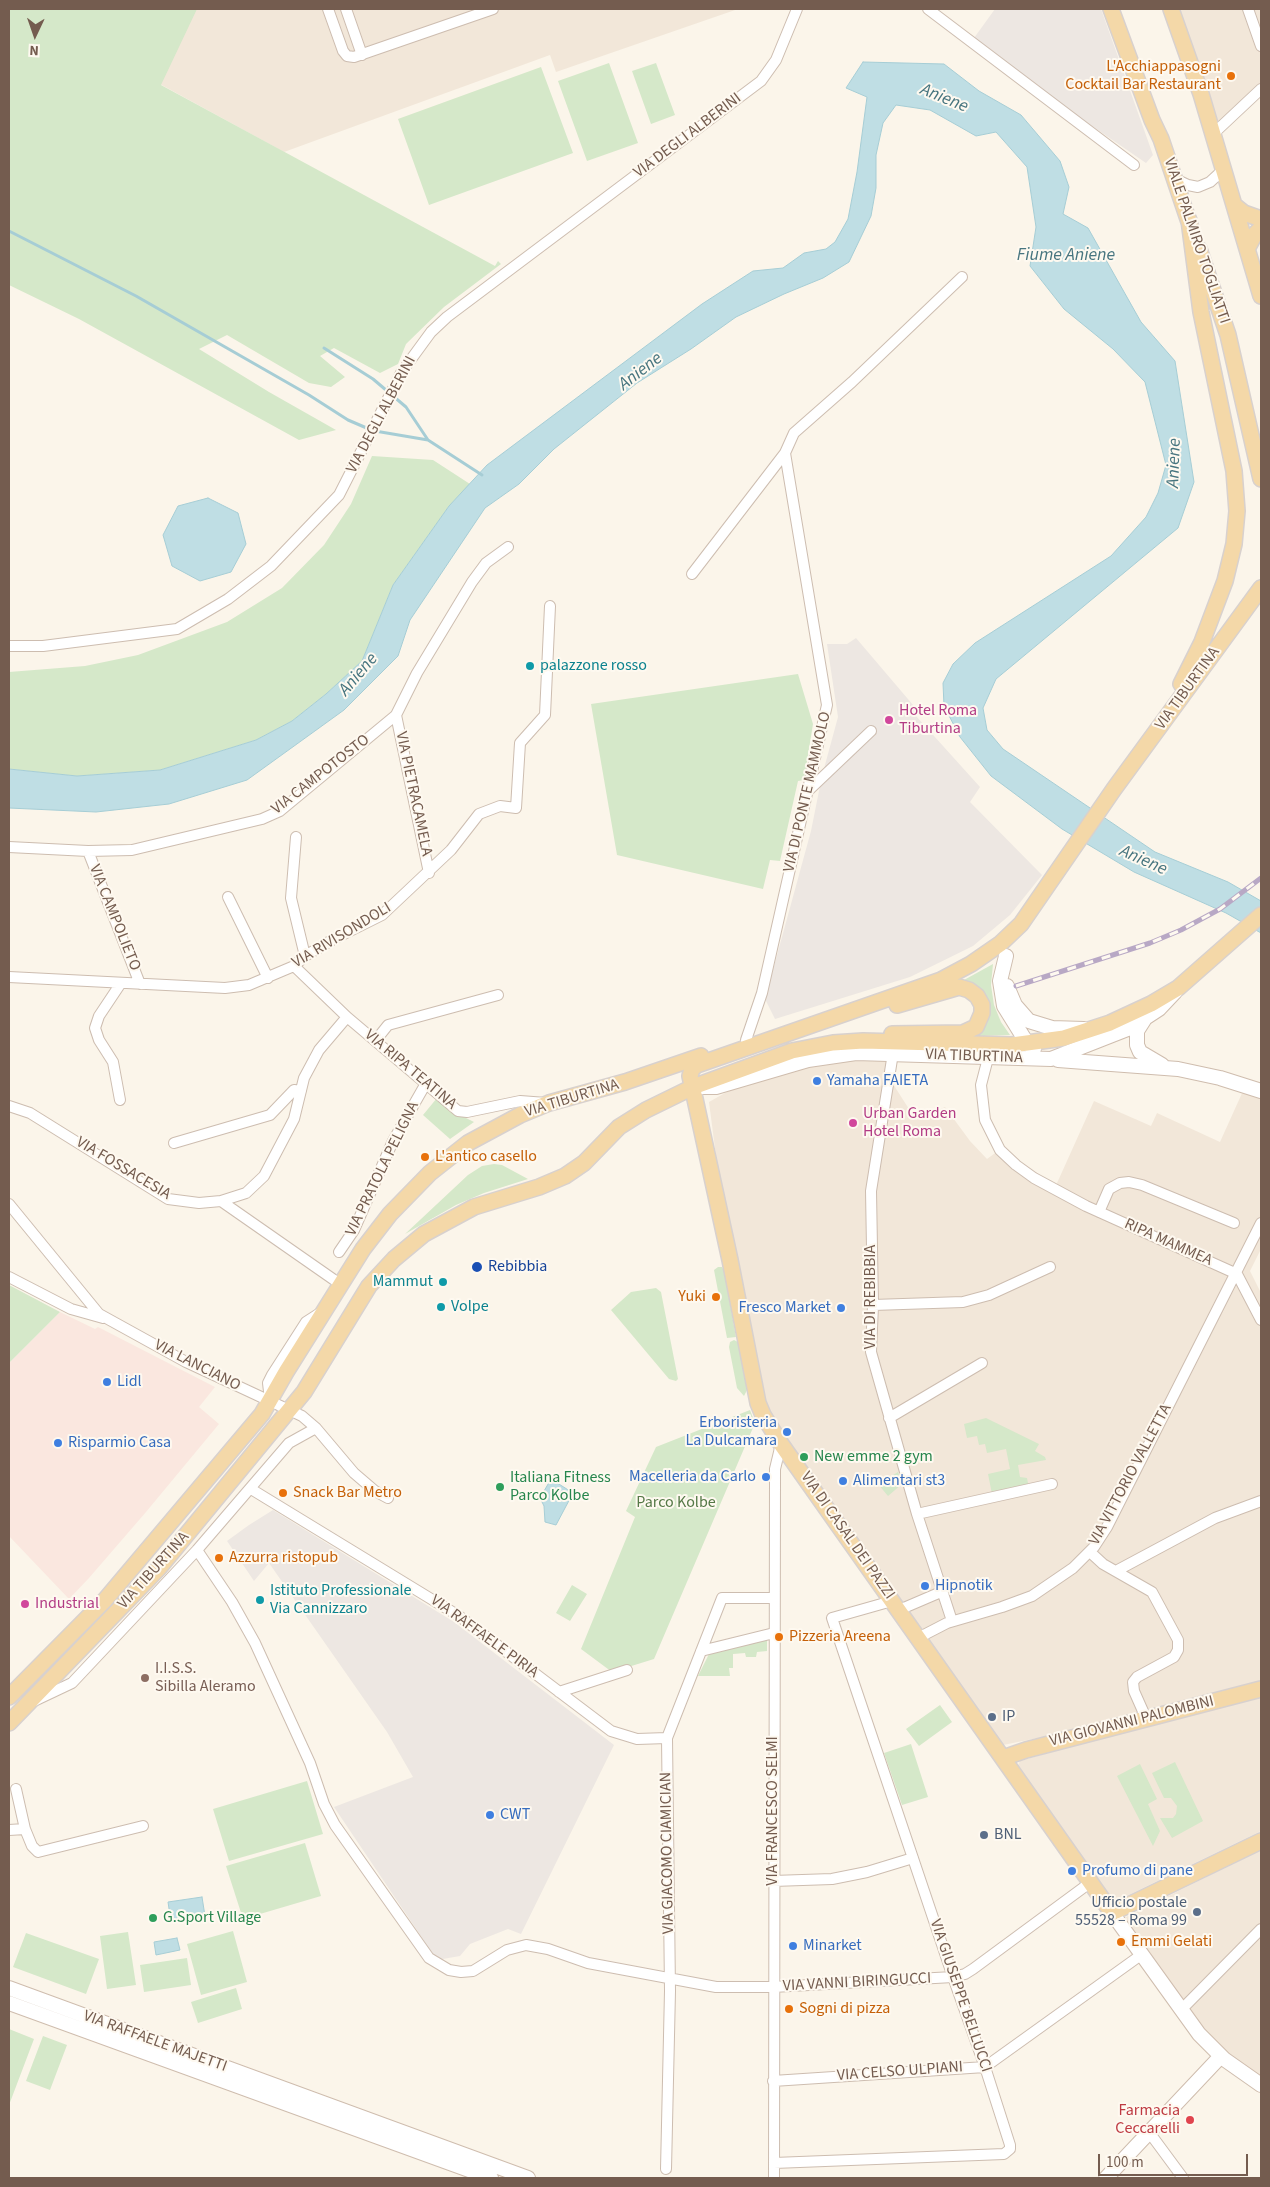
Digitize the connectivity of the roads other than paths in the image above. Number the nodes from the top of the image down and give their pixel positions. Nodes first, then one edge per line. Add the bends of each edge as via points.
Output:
1 (328, 9) edge
2 (346, 9) edge
3 (493, 9) edge
4 (796, 9) edge
5 (928, 9) edge
6 (1111, 9) edge
7 (1171, 9) edge
8 (1248, 9) edge
9 (1261, 46) edge
10 (362, 55) junction
11 (1261, 89) edge
12 (1212, 135) junction
13 (1134, 166) dead end
14 (1223, 170) junction
15 (1175, 179) junction
16 (1234, 205) junction
17 (1261, 219) edge
18 (1189, 220) junction
19 (1261, 228) edge
20 (1247, 249) junction
21 (962, 277) dead end
22 (1261, 296) edge
23 (785, 453) junction
24 (1261, 479) edge
25 (508, 547) dead end
26 (692, 574) dead end
27 (1261, 588) edge
28 (550, 606) dead end
29 (9, 646) edge
30 (396, 715) junction
31 (870, 731) dead end
32 (1154, 734) junction
33 (808, 791) junction
34 (296, 837) dead end
35 (9, 847) edge
36 (88, 851) junction
37 (429, 873) junction
38 (228, 897) dead end
39 (1261, 915) edge
40 (1020, 924) junction
41 (305, 956) junction
42 (1006, 956) junction
43 (294, 966) junction
44 (9, 977) edge
45 (268, 978) junction
46 (121, 983) junction
47 (140, 984) junction
48 (1178, 988) junction
49 (498, 995) dead end
50 (347, 1017) junction
51 (1144, 1020) junction
52 (820, 1021) junction
53 (1093, 1028) junction
54 (777, 1036) junction
55 (376, 1040) junction
56 (746, 1040) junction
57 (863, 1041) junction
58 (1027, 1044) junction
59 (893, 1053) junction
60 (988, 1058) junction
61 (1051, 1059) junction
62 (1164, 1067) junction
63 (425, 1085) junction
64 (693, 1087) junction
65 (1261, 1091) edge
66 (301, 1092) junction
67 (120, 1100) dead end
68 (548, 1103) junction
69 (9, 1106) edge
70 (174, 1143) dead end
71 (221, 1201) junction
72 (9, 1204) edge
73 (1099, 1212) junction
74 (1234, 1223) dead end
75 (1261, 1223) edge
76 (339, 1252) dead end
77 (1050, 1267) dead end
78 (1237, 1274) junction
79 (9, 1277) edge
80 (340, 1284) junction
81 (872, 1305) junction
82 (107, 1318) junction
83 (1261, 1320) edge
84 (982, 1363) dead end
85 (270, 1401) junction
86 (290, 1410) junction
87 (889, 1418) junction
88 (316, 1428) junction
89 (781, 1444) junction
90 (1052, 1484) dead end
91 (251, 1489) junction
92 (388, 1498) dead end
93 (1261, 1501) edge
94 (917, 1514) junction
95 (197, 1550) junction
96 (1090, 1552) junction
97 (1116, 1571) junction
98 (941, 1592) junction
99 (774, 1598) junction
100 (896, 1606) junction
101 (952, 1621) junction
102 (774, 1633) junction
103 (918, 1638) junction
104 (701, 1651) junction
105 (628, 1670) dead end
106 (1261, 1689) edge
107 (559, 1692) junction
108 (9, 1697) edge
109 (25, 1706) junction
110 (1146, 1718) junction
111 (9, 1723) edge
112 (667, 1738) junction
113 (1003, 1758) junction
114 (16, 1789) dead end
115 (143, 1826) dead end
116 (25, 1829) junction
117 (9, 1830) edge
118 (1261, 1841) edge
119 (913, 1858) junction
120 (773, 1881) junction
121 (1091, 1882) junction
122 (1112, 1913) junction
123 (1261, 1929) edge
124 (1141, 1955) junction
125 (953, 1977) junction
126 (670, 1979) junction
127 (9, 1988) edge
128 (773, 1988) junction
129 (9, 2004) edge
130 (1181, 2010) junction
131 (1221, 2056) junction
132 (985, 2067) junction
133 (233, 2077) junction
134 (772, 2081) junction
135 (1261, 2085) edge
136 (299, 2101) junction
137 (1148, 2132) junction
138 (774, 2163) junction
139 (666, 2169) dead end
140 (491, 2178) edge
141 (528, 2178) edge
142 (774, 2178) edge
143 (1106, 2178) edge
144 (1183, 2178) edge

1 - 10 street via 343,51 350,57
2 - 10 street
3 - 10 street
4 - 29 street, VIA DEGLI ALBERINI via 776,60 761,81 447,317 423,341 402,373 339,495 271,566 228,599 177,628 44,646
5 - 13 street
6 - 15 main road, VIALE PALMIRO TOGLIATTI
7 - 12 main road
8 - 9 street
11 - 12 street
12 - 14 main road
14 - 15 street via 1210,182 1198,187
14 - 16 main road
15 - 18 main road, VIALE PALMIRO TOGLIATTI
16 - 17 main road
16 - 20 main road
18 - 24 main road, VIALE PALMIRO TOGLIATTI via 1228,335
18 - 32 main road via 1201,312 1234,471 1236,523 1230,564 1219,599 1190,667
19 - 20 main road
20 - 22 main road
21 - 23 street via 794,433
23 - 26 street
23 - 33 street, VIA DI PONTE MAMMOLO via 827,705
25 - 30 street, VIA CAMPOTOSTO via 486,563 472,582 417,673
27 - 32 main road, VIA TIBURTINA
28 - 37 street, VIA RIVISONDOLI via 545,715 520,743 516,808 500,806 479,814
30 - 36 street, VIA CAMPOTOSTO via 273,815 132,850
30 - 37 street, VIA PIETRACAMELA
31 - 33 street
32 - 40 main road, VIA TIBURTINA
33 - 56 street, VIA DI PONTE MAMMOLO via 762,993
34 - 41 street via 291,898
35 - 36 street, VIA CAMPOTOSTO
36 - 47 street, VIA CAMPOLIETO
37 - 41 street, VIA RIVISONDOLI via 382,915
38 - 45 street
39 - 48 main road, VIA TIBURTINA
40 - 42 street
40 - 52 main road, VIA TIBURTINA via 994,949 951,975
41 - 43 street, VIA RIVISONDOLI
42 - 53 street via 1008,992 1026,1018 1052,1028
42 - 58 street via 1000,981 1002,998 1007,1013
43 - 45 street, VIA RIVISONDOLI
43 - 50 street, VIA RIPA TEATINA
44 - 46 street, VIA RIVISONDOLI
45 - 47 street, VIA RIVISONDOLI via 249,985 225,988
46 - 47 street, VIA RIVISONDOLI
46 - 67 street via 99,1016 95,1028 98,1040 113,1062
48 - 51 street, VIA TIBURTINA via 1165,1004
48 - 53 main road, VIA TIBURTINA via 1136,1012
49 - 55 street via 388,1025
50 - 55 street, VIA RIPA TEATINA
50 - 66 street, VIA FOSSACESIA via 319,1050 304,1078
51 - 61 street, VIA TIBURTINA
51 - 62 street via 1137,1035 1138,1049
52 - 54 main road, VIA TIBURTINA
52 - 57 main road via 861,1015 959,988 971,991 981,1001 981,1019 968,1032 901,1033
53 - 58 main road, VIA TIBURTINA via 1064,1038
54 - 56 main road, VIA TIBURTINA
54 - 64 main road, VIA TIBURTINA via 694,1066 690,1072
55 - 63 street, VIA RIPA TEATINA
56 - 68 main road, VIA TIBURTINA via 625,1082
57 - 58 main road, VIA TIBURTINA via 989,1046
57 - 64 main road, VIA TIBURTINA via 792,1051
58 - 61 street
59 - 60 street, VIA TIBURTINA
59 - 64 street, VIA TIBURTINA via 819,1058 727,1085
59 - 81 street, VIA DI REBIBBIA via 871,1191
60 - 61 street, VIA TIBURTINA
60 - 73 street, RIPA MAMMEA via 982,1076 981,1102 988,1128 1000,1150 1034,1178
61 - 62 street
62 - 65 street via 1220,1078
63 - 68 street, VIA RIPA TEATINA via 463,1112 520,1101
63 - 76 street, VIA PRATOLA PELIGNA via 393,1141 354,1230
64 - 86 main road, VIA TIBURTINA via 618,1127 584,1163 564,1176 454,1216 394,1258 365,1292
64 - 89 main road, VIA DI CASAL DEI PAZZI via 758,1403
66 - 70 street via 294,1090 270,1115
66 - 71 street, VIA FOSSACESIA via 294,1119 264,1176 246,1193
68 - 80 main road, VIA TIBURTINA via 468,1143 430,1173 371,1237
69 - 71 street, VIA FOSSACESIA via 30,1113 168,1198 199,1203
71 - 80 street
72 - 82 street, VIA LANCIANO via 94,1309
73 - 74 street via 1109,1189 1120,1182 1129,1182
73 - 78 street, RIPA MAMMEA
75 - 78 street, VIA VITTORIO VALLETTA
77 - 81 street via 989,1295 963,1302
78 - 83 street
78 - 96 street, VIA VITTORIO VALLETTA via 1107,1527
79 - 82 street, VIA LANCIANO via 79,1312
80 - 85 main road, VIA TIBURTINA
81 - 87 street, VIA DI REBIBBIA via 872,1359
82 - 85 street, VIA LANCIANO via 186,1362
84 - 87 street
85 - 86 street, VIA LANCIANO
85 - 108 main road, VIA TIBURTINA via 124,1578
86 - 88 street, VIA LANCIANO
86 - 109 main road, VIA TIBURTINA via 159,1568
87 - 94 street, VIA DI REBIBBIA
88 - 91 street, VIA TIBURTINA via 289,1443
88 - 92 street, VIA LANCIANO via 358,1478
89 - 99 street, VIA FRANCESCO SELMI via 775,1468
89 - 100 main road, VIA DI CASAL DEI PAZZI
90 - 94 street
91 - 95 street, VIA TIBURTINA
91 - 107 street, VIA RAFFAELE PIRIA via 459,1616
93 - 97 street via 1215,1518
94 - 98 street, VIA DI REBIBBIA
95 - 109 street, VIA TIBURTINA via 72,1683
95 - 126 street, VIA VANNI BIRINGUCCI via 255,1643 310,1763 331,1818 431,1960 449,1970 469,1972 511,1948 532,1945 581,1962
96 - 97 street
96 - 101 street, VIA VITTORIO VALLETTA via 1032,1596 1002,1608
97 - 110 street via 1152,1592 1179,1644 1174,1657 1133,1682
98 - 100 street
98 - 101 street, VIA DI REBIBBIA
99 - 102 street, VIA FRANCESCO SELMI
99 - 104 street, VIA GIACOMO CIAMICIAN via 722,1598
100 - 103 main road, VIA DI CASAL DEI PAZZI
100 - 119 street, VIA GIUSEPPE BELLUCCI via 832,1618
101 - 103 street, VIA VITTORIO VALLETTA
102 - 104 street
102 - 120 street, VIA FRANCESCO SELMI
103 - 113 main road, VIA DI CASAL DEI PAZZI
104 - 112 street, VIA GIACOMO CIAMICIAN
105 - 107 street
106 - 110 main road, VIA GIOVANNI PALOMBINI
107 - 112 street, VIA RAFFAELE PIRIA via 618,1735 637,1740
109 - 111 main road, VIA TIBURTINA
110 - 113 main road, VIA GIOVANNI PALOMBINI
112 - 126 street, VIA GIACOMO CIAMICIAN
113 - 121 main road, VIA DI CASAL DEI PAZZI
114 - 116 street
115 - 116 street via 38,1852
116 - 117 street
118 - 122 main road
119 - 120 street via 832,1879
119 - 125 street, VIA GIUSEPPE BELLUCCI
120 - 128 street, VIA FRANCESCO SELMI
121 - 122 main road, VIA DI CASAL DEI PAZZI
121 - 125 street, VIA VANNI BIRINGUCCI via 974,1968
122 - 124 street
123 - 130 street
124 - 130 street
124 - 132 street, VIA CELSO ULPIANI
125 - 128 street, VIA VANNI BIRINGUCCI
125 - 132 street, VIA GIUSEPPE BELLUCCI
126 - 128 street, VIA VANNI BIRINGUCCI via 710,1987
126 - 139 street, VIA GIACOMO CIAMICIAN
127 - 133 street, VIA RAFFAELE MAJETTI
128 - 134 street, VIA FRANCESCO SELMI
129 - 133 street, VIA RAFFAELE MAJETTI
130 - 131 street
131 - 135 street
131 - 137 street
132 - 134 street, VIA CELSO ULPIANI
132 - 138 street, VIA GIUSEPPE BELLUCCI via 1010,2145 1007,2152
133 - 136 street, VIA RAFFAELE MAJETTI
134 - 138 street, VIA FRANCESCO SELMI
136 - 140 street, VIA RAFFAELE MAJETTI
136 - 141 street, VIA RAFFAELE MAJETTI
137 - 143 street
137 - 144 street
138 - 142 street, VIA FRANCESCO SELMI

